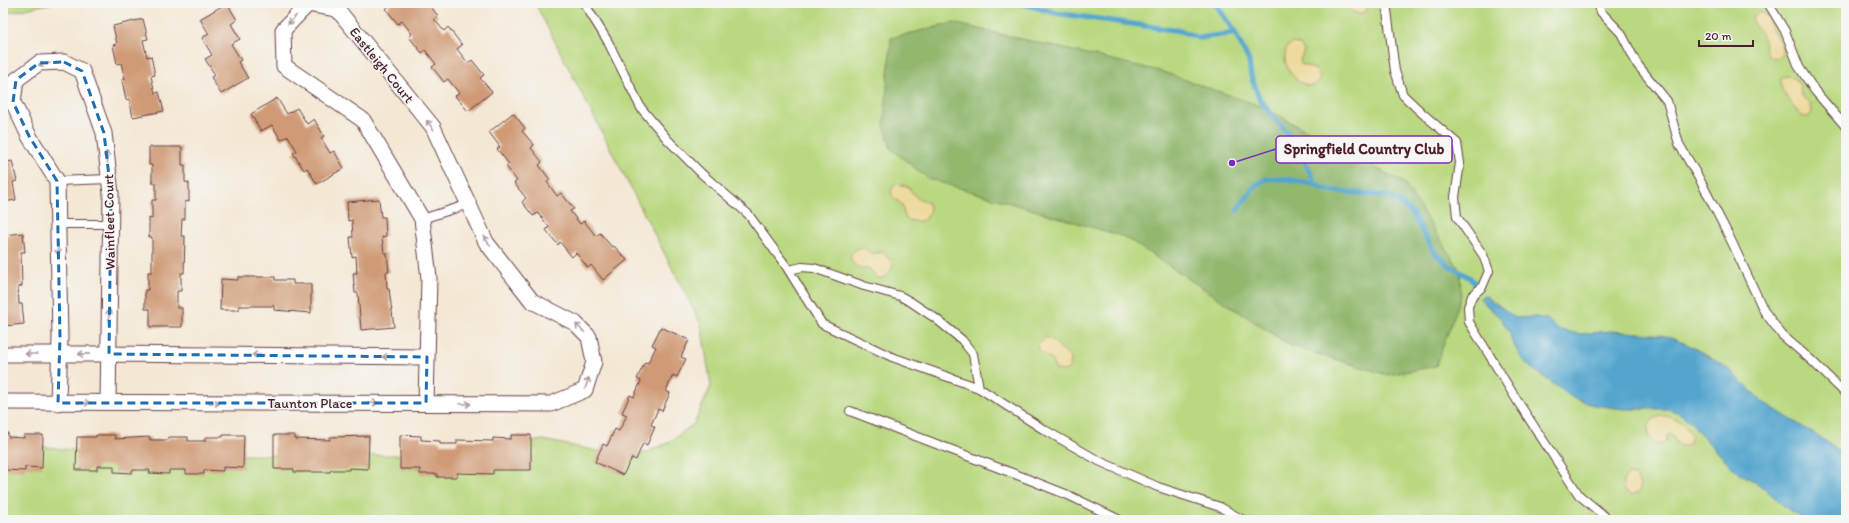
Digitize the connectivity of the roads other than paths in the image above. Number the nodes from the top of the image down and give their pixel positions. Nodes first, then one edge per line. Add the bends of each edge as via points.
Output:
1 (584, 3) edge
2 (1386, 3) edge
3 (1598, 3) edge
4 (1768, 3) edge
5 (1846, 127) edge
6 (109, 179) junction
7 (57, 181) junction
8 (469, 204) junction
9 (422, 219) junction
10 (58, 224) junction
11 (110, 224) junction
12 (789, 270) junction
13 (3, 354) edge
14 (60, 354) junction
15 (109, 354) junction
16 (427, 357) junction
17 (594, 362) joint
18 (979, 388) junction
19 (1846, 394) edge
20 (3, 402) edge
21 (108, 402) junction
22 (58, 403) junction
23 (426, 403) junction
24 (850, 411) dead end
25 (1120, 520) edge
26 (1242, 520) edge
27 (1609, 520) edge

1 - 12 lane via 607,40 641,108 702,174 748,214
2 - 27 lane via 1395,71 1403,94 1457,143 1460,151 1454,197 1456,217 1482,255 1489,271 1482,287 1472,296 1468,307 1469,322 1579,495
3 - 19 lane via 1600,12 1621,33 1636,64 1667,101 1679,144 1729,236 1764,311 1782,335
4 - 5 lane via 1785,31 1799,67 1815,91
6 - 7 lane
6 -> 7 street, Wainfleet Court via 104,133 82,71 64,62 39,63 16,80 13,102 29,136
6 - 11 street, Wainfleet Court
7 - 10 street
8 - 9 lane
8 -> 9 street, Eastleigh Court via 433,128 337,10 308,4 283,30 284,66 363,120
17 -> 8 street, Eastleigh Court via 589,337 575,323 532,300 486,242
9 - 16 street, Eastleigh Court via 429,278
10 - 11 lane
10 -> 14 street
15 -> 11 street, Wainfleet Court
12 - 18 lane via 822,324 892,357
12 - 18 lane via 814,268 900,296 911,302 962,340 973,354
14 -> 13 street
15 -> 14 street
14 - 22 street
16 -> 15 street
15 - 21 street, Wainfleet Court
16 - 23 street, Eastleigh Court
23 -> 17 street, Taunton Place via 551,404 585,390
18 - 26 lane via 1099,462 1158,487 1220,507
20 - 22 street, Taunton Place
22 -> 21 street, Taunton Place
21 -> 23 street, Taunton Place
24 - 25 lane via 1068,495

